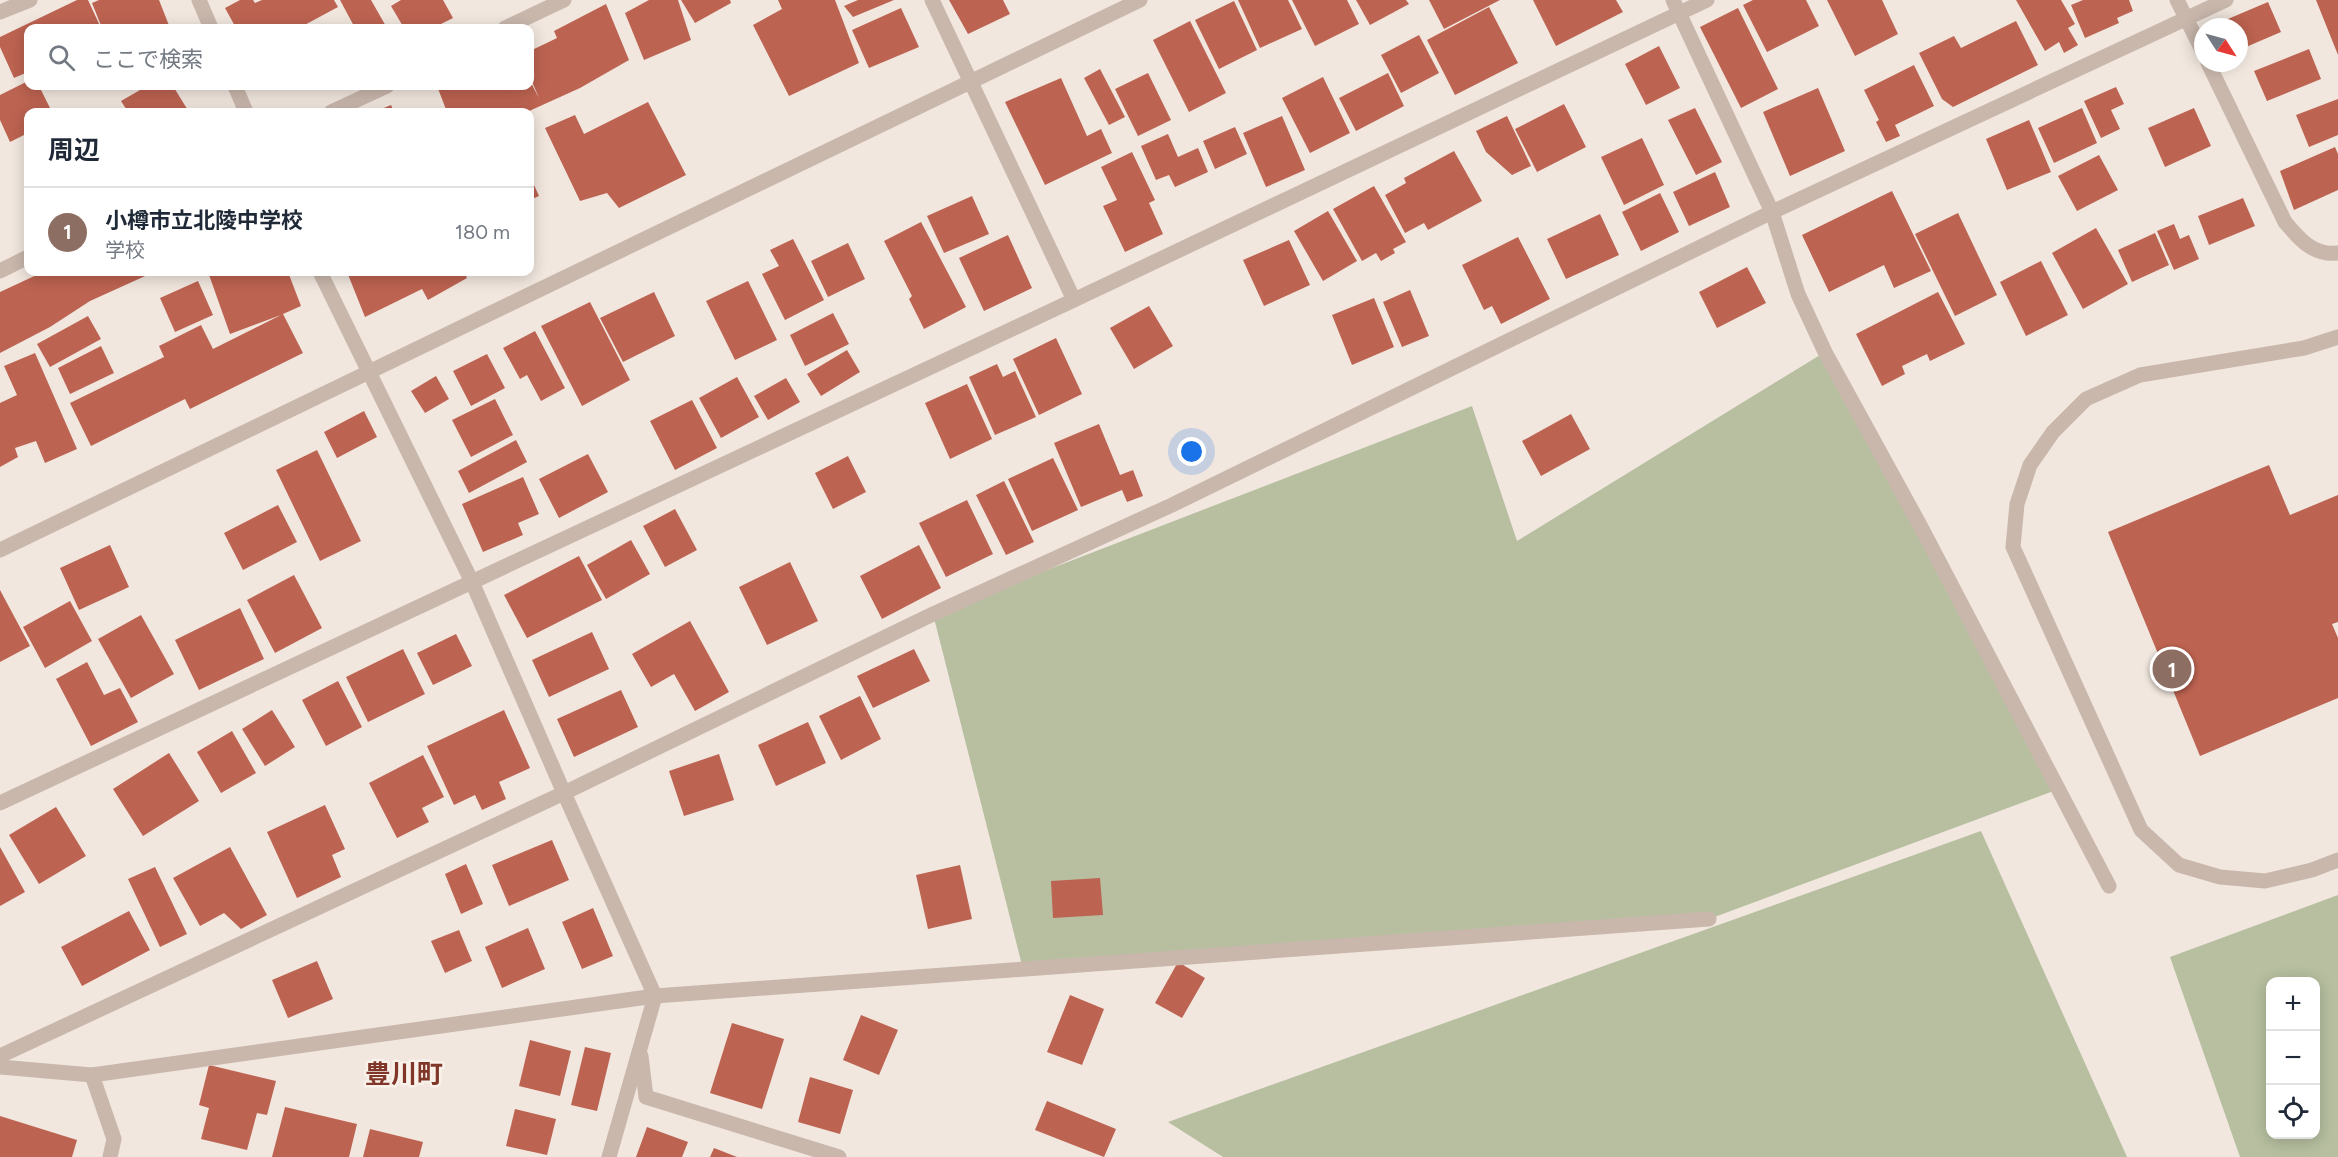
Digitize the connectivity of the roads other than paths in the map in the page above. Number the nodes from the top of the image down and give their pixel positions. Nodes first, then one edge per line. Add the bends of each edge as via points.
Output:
1 (30, 0) edge
2 (199, 0) edge
3 (564, 0) edge
4 (932, 0) edge
5 (1140, 0) edge
6 (1707, 0) edge
7 (2178, 0) edge
8 (2226, 0) edge
9 (1676, 7) edge
10 (0, 12) edge
11 (2187, 19) junction
12 (209, 24) edge
13 (513, 24) edge
14 (2194, 33) edge
15 (2212, 72) edge
16 (969, 82) junction
17 (237, 90) edge
18 (378, 90) edge
19 (244, 108) edge
20 (340, 108) edge
21 (1772, 212) junction
22 (2338, 253) edge
23 (24, 259) edge
24 (0, 271) edge
25 (322, 276) edge
26 (1074, 300) junction
27 (2338, 337) edge
28 (367, 371) junction
29 (0, 550) edge
30 (472, 582) junction
31 (564, 793) junction
32 (0, 803) edge
33 (2338, 861) edge
34 (2109, 886) dead end
35 (1709, 919) dead end
36 (655, 996) junction
37 (640, 1047) junction
38 (0, 1056) edge
39 (0, 1067) edge
40 (92, 1075) junction
41 (110, 1157) edge
42 (609, 1157) edge
43 (839, 1157) edge

1 - 10 street
2 - 12 street
3 - 13 street
4 - 16 street
5 - 16 street
6 - 9 street
7 - 11 street
8 - 11 street
9 - 21 street
9 - 26 street
11 - 14 street
11 - 21 street
15 - 22 street via 2285,222 2302,243 2325,254
16 - 26 street
16 - 28 street
17 - 19 street
18 - 20 street
21 - 31 street via 1183,500 933,614
21 - 34 street via 1798,294 1825,352
23 - 24 street
25 - 28 street
26 - 30 street
27 - 33 street via 2304,348 2140,375 2086,399 2053,432 2030,465 2017,504 2013,547 2141,830 2179,865 2220,877 2265,881
28 - 29 street
28 - 30 street
30 - 31 street
30 - 32 street
31 - 36 street
31 - 38 street
35 - 36 street
36 - 37 street
36 - 40 street
37 - 42 street
37 - 43 street via 646,1097
39 - 40 street
40 - 41 street via 114,1139

